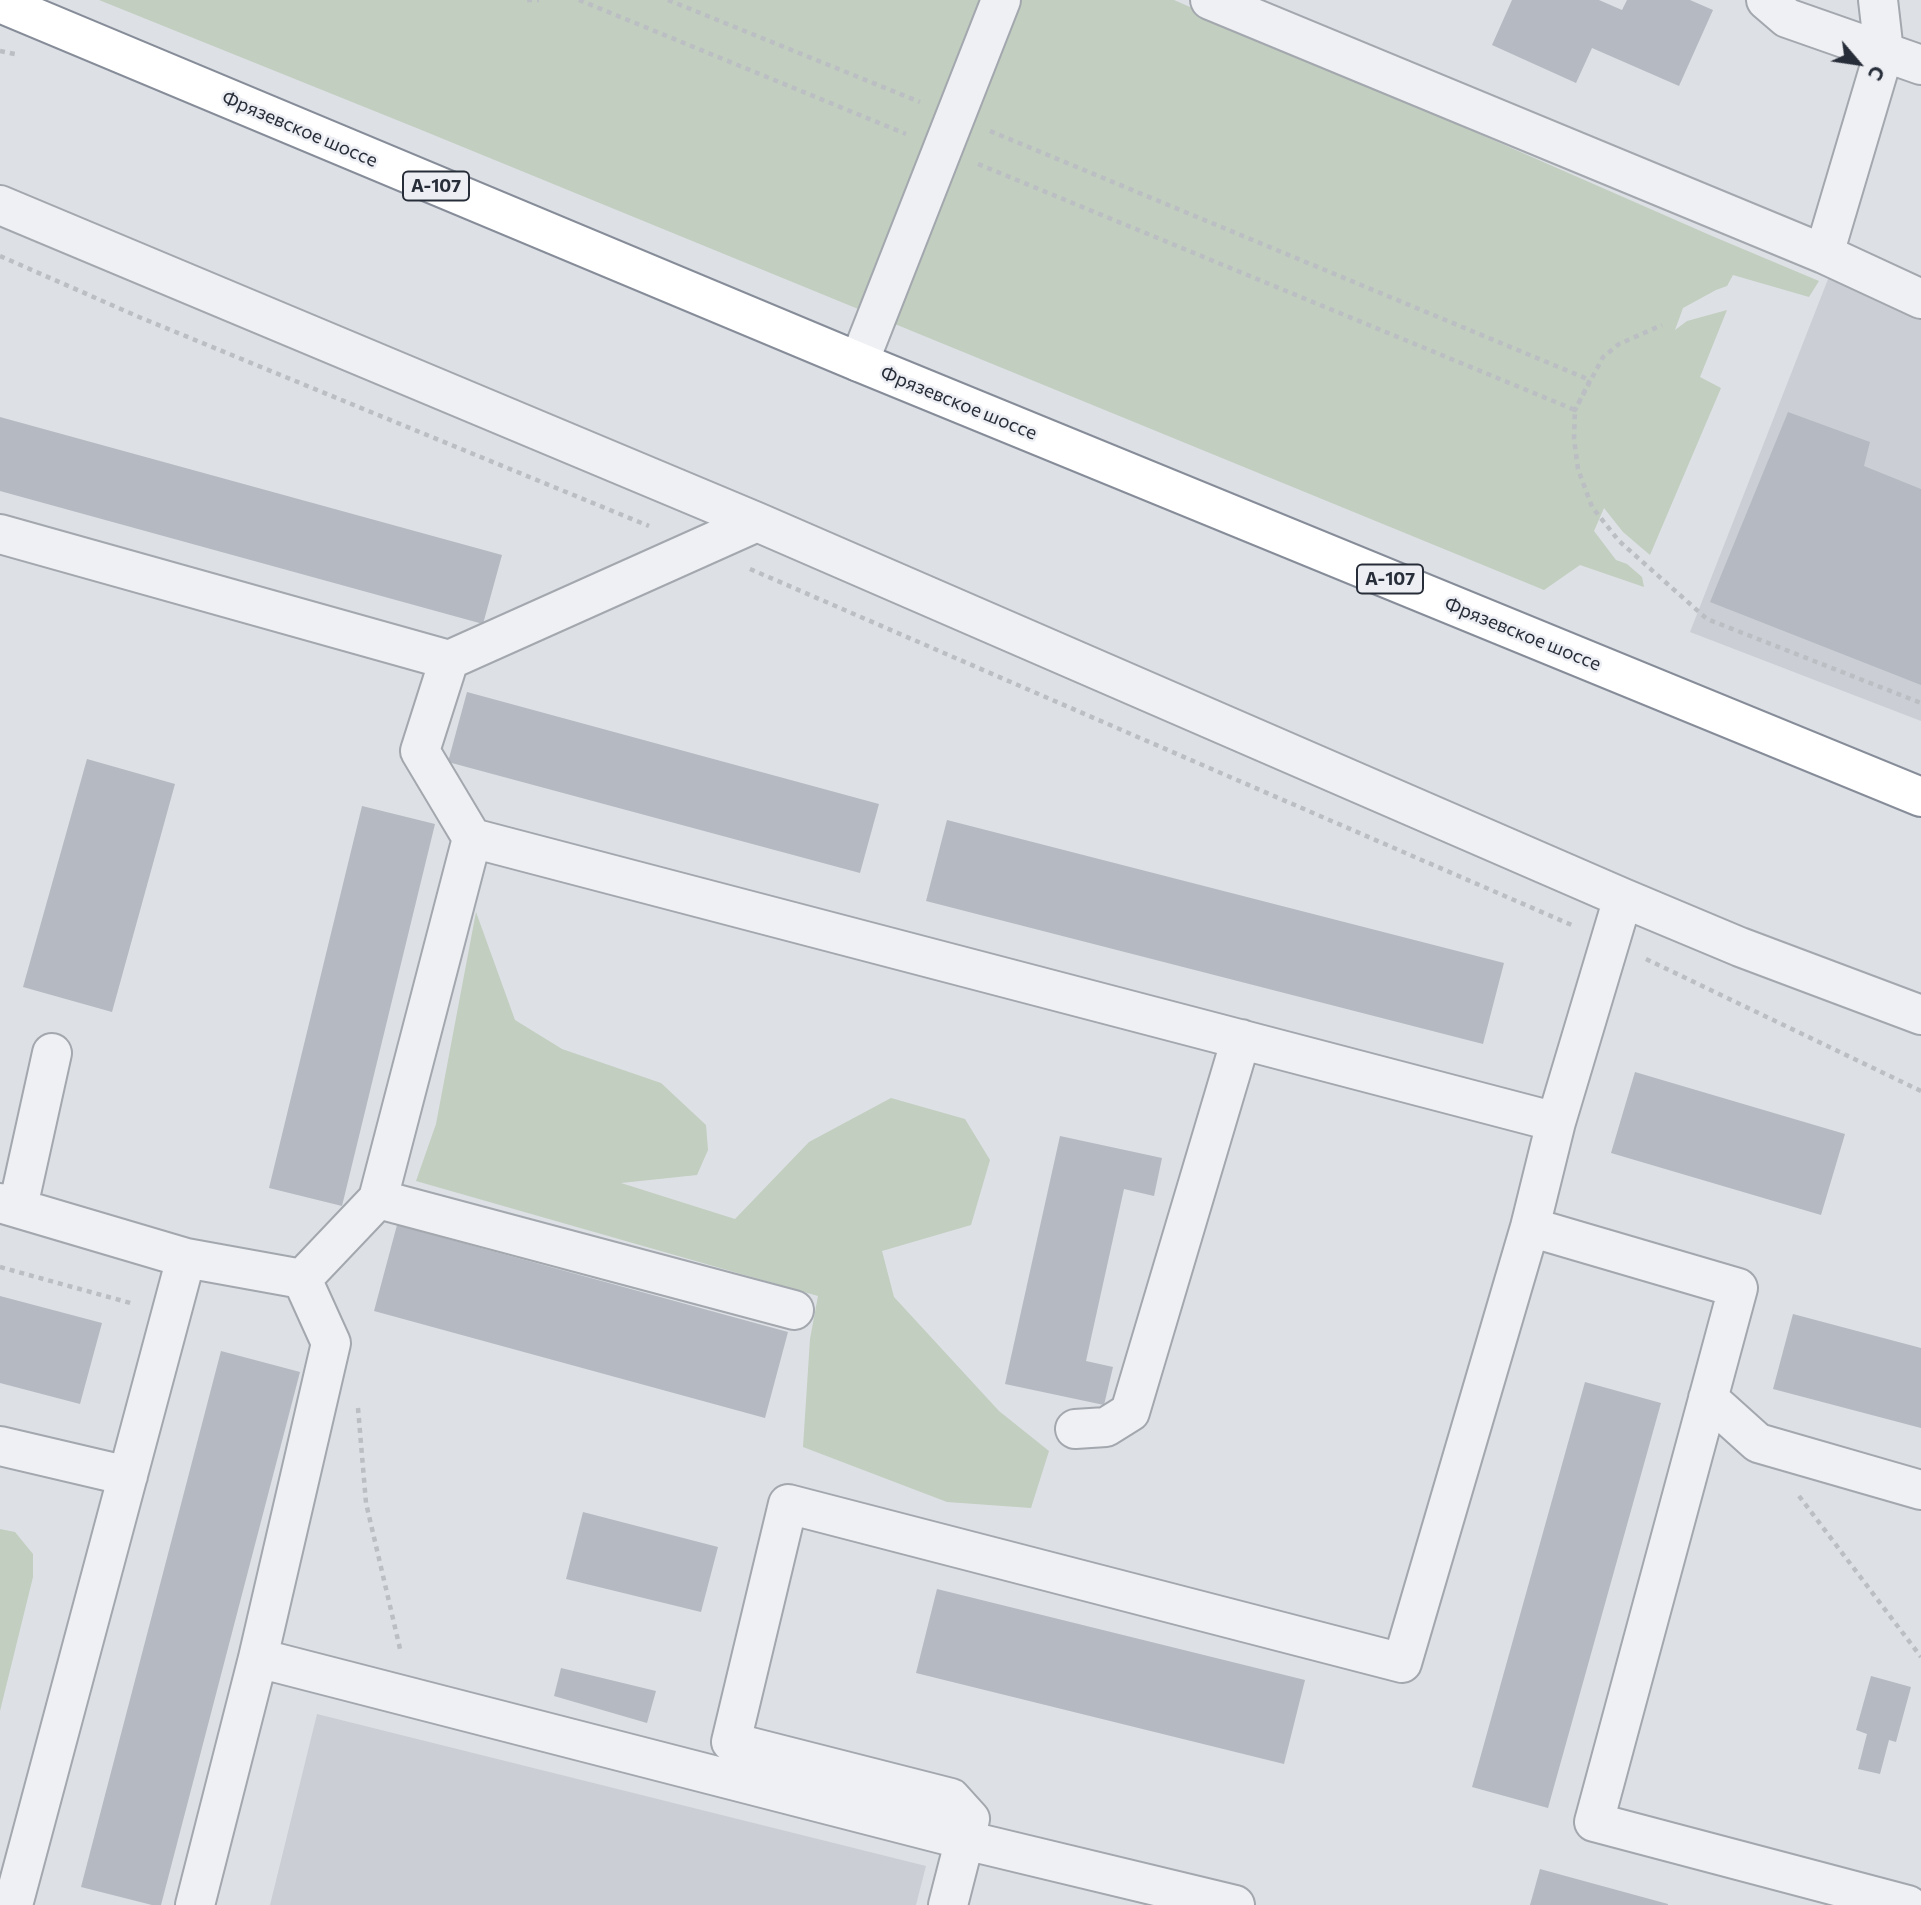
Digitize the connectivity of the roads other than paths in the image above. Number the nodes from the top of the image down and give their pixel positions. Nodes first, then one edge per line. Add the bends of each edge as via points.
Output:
1 (1000, 0) edge
2 (1210, 0) edge
3 (1766, 0) edge
4 (1878, 0) edge
5 (10, 4) edge
6 (1884, 52) junction
7 (1921, 65) edge
8 (0, 205) edge
9 (1824, 254) junction
10 (1921, 299) edge
11 (859, 362) junction
12 (757, 522) junction
13 (0, 534) edge
14 (449, 660) junction
15 (1921, 797) edge
16 (472, 838) junction
17 (1623, 898) junction
18 (1921, 1015) edge
19 (1241, 1039) junction
20 (52, 1054) dead end
21 (1556, 1122) junction
22 (378, 1199) junction
23 (9, 1205) edge
24 (1530, 1227) junction
25 (186, 1258) junction
26 (302, 1279) junction
27 (794, 1310) dead end
28 (1708, 1398) junction
29 (1075, 1429) dead end
30 (0, 1446) edge
31 (128, 1476) junction
32 (1921, 1490) edge
33 (258, 1658) junction
34 (965, 1840) junction
35 (13, 1905) edge
36 (195, 1905) edge
37 (948, 1905) edge
38 (1235, 1905) edge
39 (1908, 1905) edge

1 - 11 street
2 - 9 street
3 - 6 street via 1787,18
4 - 6 street
5 - 11 highway, Фрязевское шоссе / А-107
6 - 7 street
6 - 9 street
8 - 12 street
9 - 10 street
11 - 15 highway, Фрязевское шоссе / А-107
12 - 14 street
12 - 17 street
13 - 14 street
14 - 16 street via 420,751
16 - 19 street
16 - 22 street
17 - 18 street
17 - 21 street
19 - 21 street
19 - 29 street via 1130,1412 1106,1427
20 - 23 street
21 - 24 street
22 - 26 street
22 - 27 street
23 - 25 street
24 - 28 street via 1738,1288
24 - 34 street via 1402,1663 788,1504 731,1742 951,1798 970,1819
25 - 26 street
25 - 31 street
26 - 33 street via 331,1343
28 - 32 street via 1758,1443
28 - 39 street via 1594,1822
30 - 31 street
31 - 35 street
33 - 34 street
33 - 36 street
34 - 37 street
34 - 38 street

